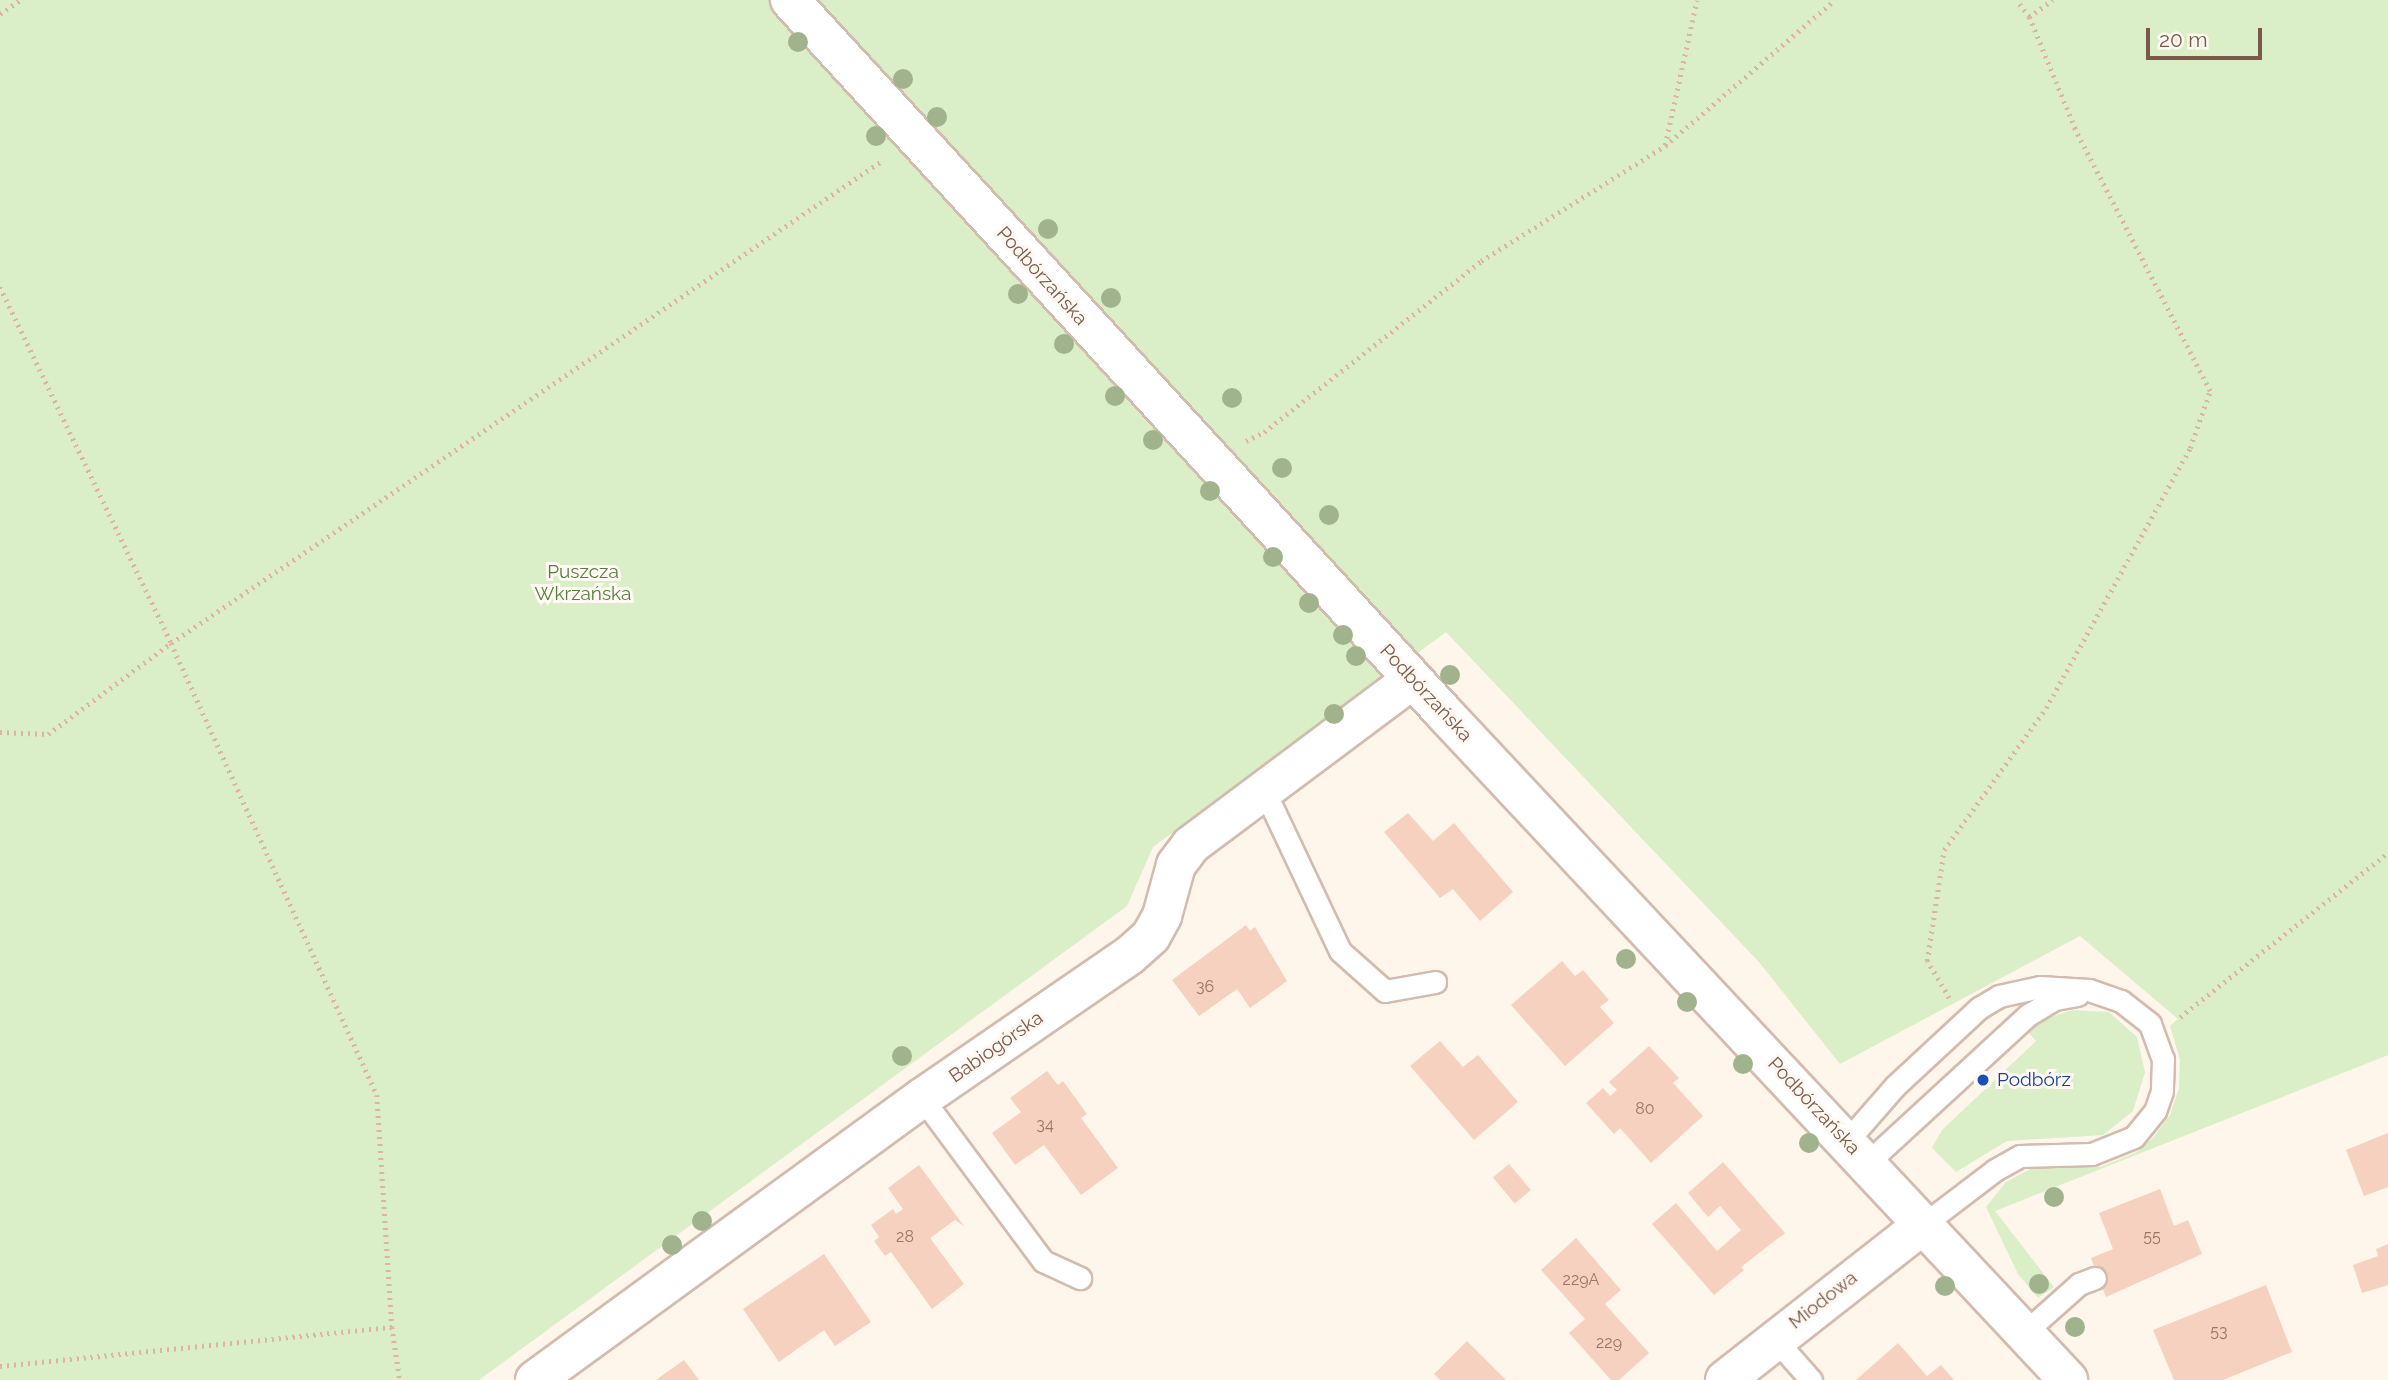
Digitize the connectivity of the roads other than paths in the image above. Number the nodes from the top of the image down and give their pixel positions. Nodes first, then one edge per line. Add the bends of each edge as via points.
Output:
1 (790, 0) edge
2 (1413, 679) junction
3 (1264, 790) junction
4 (1435, 982) dead end
5 (2101, 993) junction
6 (922, 1098) junction
7 (1857, 1152) junction
8 (1924, 1224) junction
9 (1080, 1278) dead end
10 (2095, 1278) dead end
11 (2024, 1333) junction
12 (1774, 1338) junction
13 (535, 1380) edge
14 (1725, 1380) edge
15 (1811, 1380) edge
16 (2068, 1380) edge

1 - 2 street, Podbórzańska
2 - 3 street, Babiogórska
2 - 7 street, Podbórzańska
3 - 4 lane via 1340,951 1385,991
3 - 6 street, Babiogórska via 1191,845 1176,865 1162,916 1151,936 1130,955
5 - 7 lane via 2055,999 2036,1008
5 - 7 lane via 2052,987 2019,990 1989,1001 1895,1086
5 - 8 lane via 2132,1008 2156,1035 2164,1069 2155,1111 2134,1137 2092,1154 2020,1156
6 - 9 lane via 1043,1261
6 - 13 street, Babiogórska
7 - 8 street, Podbórzańska
8 - 11 street, Podbórzańska
8 - 12 street, Miodowa
10 - 11 lane via 2079,1284
11 - 16 street, Podbórzańska
12 - 14 street, Miodowa
12 - 15 lane

